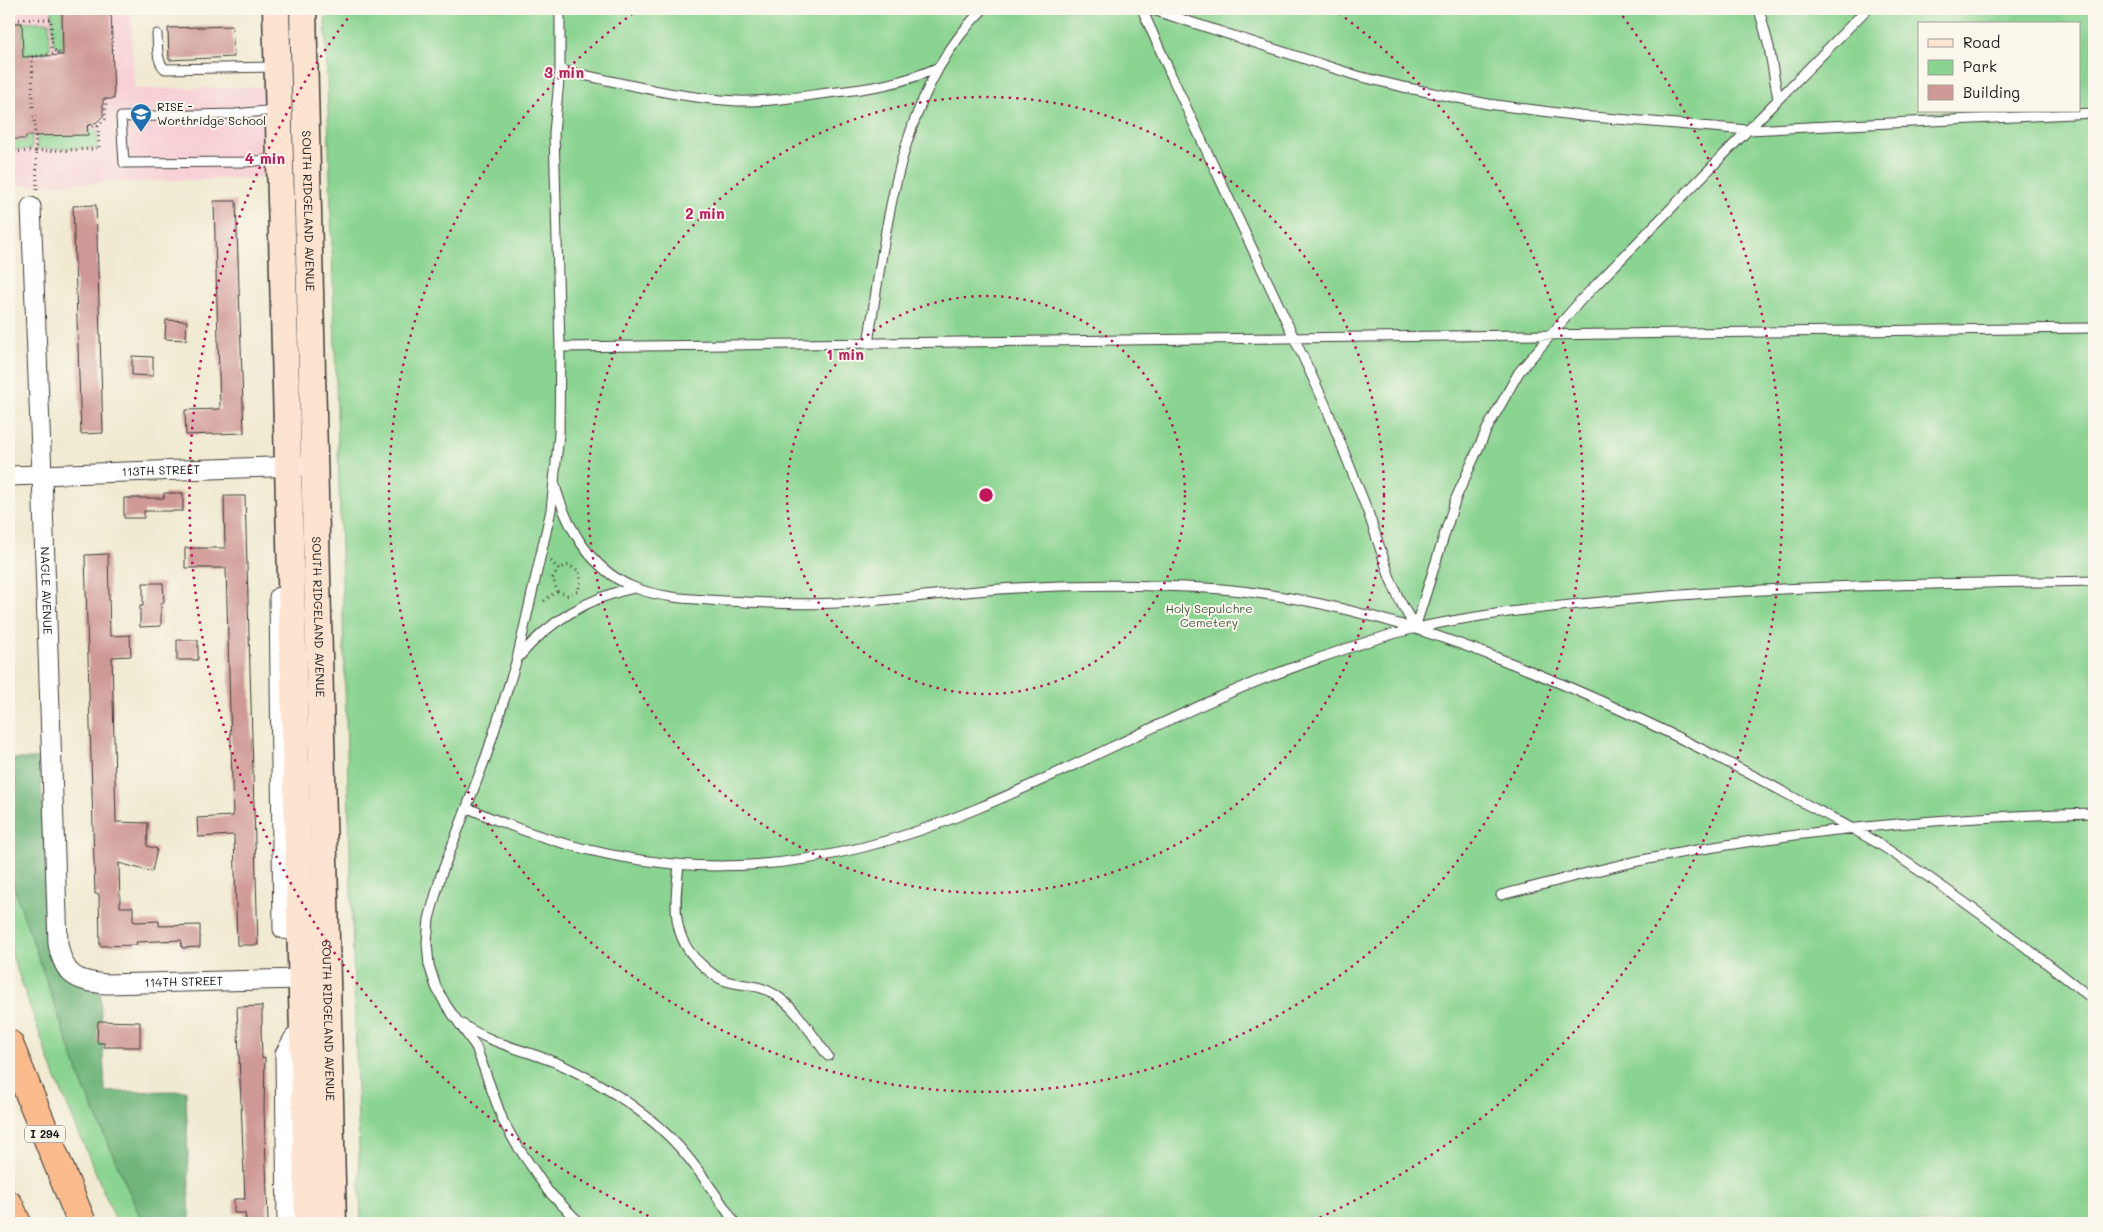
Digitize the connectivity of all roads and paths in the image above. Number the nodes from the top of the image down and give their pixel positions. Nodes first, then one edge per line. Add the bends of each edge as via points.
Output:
1 (276, 9) edge
2 (303, 9) edge
3 (560, 9) edge
4 (983, 9) edge
5 (1142, 9) edge
6 (1150, 9) edge
7 (1758, 9) edge
8 (1867, 9) edge
9 (9, 20) edge
10 (157, 34) dead end
11 (277, 67) junction
12 (938, 67) junction
13 (560, 70) junction
14 (106, 100) dead end
15 (1778, 100) junction
16 (33, 107) dead end
17 (278, 110) junction
18 (2094, 113) edge
19 (34, 116) dead end
20 (98, 126) junction
21 (88, 127) dead end
22 (1748, 130) junction
23 (36, 151) junction
24 (9, 152) edge
25 (280, 159) junction
26 (34, 201) joint
27 (2094, 328) edge
28 (1551, 334) junction
29 (1294, 337) junction
30 (868, 342) junction
31 (560, 347) junction
32 (314, 466) junction
33 (288, 467) junction
34 (42, 475) junction
35 (9, 476) edge
36 (554, 482) junction
37 (543, 551) junction
38 (558, 569) junction
39 (2094, 582) edge
40 (634, 588) junction
41 (1415, 628) junction
42 (517, 659) junction
43 (468, 808) junction
44 (2094, 813) edge
45 (1851, 829) junction
46 (679, 866) junction
47 (1501, 895) dead end
48 (70, 972) joint
49 (301, 979) junction
50 (2094, 1000) edge
51 (458, 1021) junction
52 (302, 1033) junction
53 (9, 1044) edge
54 (828, 1056) dead end
55 (9, 1205) edge
56 (17, 1223) edge
57 (82, 1223) edge
58 (287, 1223) edge
59 (308, 1223) edge
60 (333, 1223) edge
61 (580, 1223) edge
62 (735, 1223) edge

1 - 11 main road, SOUTH RIDGELAND AVENUE
2 - 32 main road, SOUTH RIDGELAND AVENUE
3 - 13 lane
4 - 12 lane via 955,41
5 - 29 lane
6 - 22 lane via 1358,76 1445,96 1572,115
7 - 15 lane via 1769,47
8 - 15 lane
9 - 16 path via 51,19 52,50 61,54 32,57
10 - 11 lane via 159,59 165,69
11 - 17 main road, SOUTH RIDGELAND AVENUE
12 - 13 lane via 887,85 738,101 692,97
12 - 30 lane via 914,123 901,166 883,242
13 - 31 lane via 554,133
14 - 20 path via 105,119
15 - 22 lane
17 - 25 main road, SOUTH RIDGELAND AVENUE
17 - 25 lane via 121,117 124,163 265,162
18 - 22 lane
19 - 23 path
20 - 21 path
20 - 23 path via 99,149
22 - 28 lane
23 - 24 path
23 - 26 path
25 - 33 main road, SOUTH RIDGELAND AVENUE
26 - 34 street, NAGLE AVENUE
27 - 28 lane
28 - 29 lane
28 - 41 lane via 1519,372 1474,456 1453,506
29 - 30 lane
29 - 41 lane via 1345,454 1399,600
30 - 31 lane
31 - 36 lane
32 - 33 street, 113TH STREET
32 - 60 main road, SOUTH RIDGELAND AVENUE
33 - 34 street, 113TH STREET
33 - 49 main road, SOUTH RIDGELAND AVENUE
34 - 35 street, 113TH STREET
34 - 48 street, NAGLE AVENUE via 58,944 61,961
36 - 37 lane
36 - 40 lane via 568,522 580,541 611,575
37 - 38 path
37 - 42 lane
38 - 38 path via 553,578 557,591 567,595 578,591 579,571 569,566
39 - 41 lane via 1865,586 1670,595 1517,611
40 - 41 lane via 700,600 789,603 836,603 1057,586 1213,589 1273,595
40 - 42 lane via 600,598 574,611 532,642
41 - 45 lane via 1540,674 1614,706 1726,760
41 - 46 lane via 1367,641 1260,679 1017,791 928,827 862,847 788,861 747,866
42 - 43 lane
43 - 46 lane via 573,846 639,861
43 - 51 lane via 429,919 429,965 436,987
44 - 45 lane
45 - 47 lane via 1647,859
45 - 50 lane via 1884,847 1974,908
46 - 54 lane via 675,900 677,920 689,954 725,981 772,992 790,1006
48 - 49 street, 114TH STREET via 86,982 106,984
49 - 52 main road, SOUTH RIDGELAND AVENUE
51 - 61 lane via 476,1047 516,1144 548,1191
51 - 62 lane via 488,1038 566,1067 622,1099 681,1149
52 - 58 street, SOUTH RIDGELAND AVENUE via 294,1038 285,1054
52 - 59 main road, SOUTH RIDGELAND AVENUE
53 - 57 highway, I 294
55 - 56 highway

